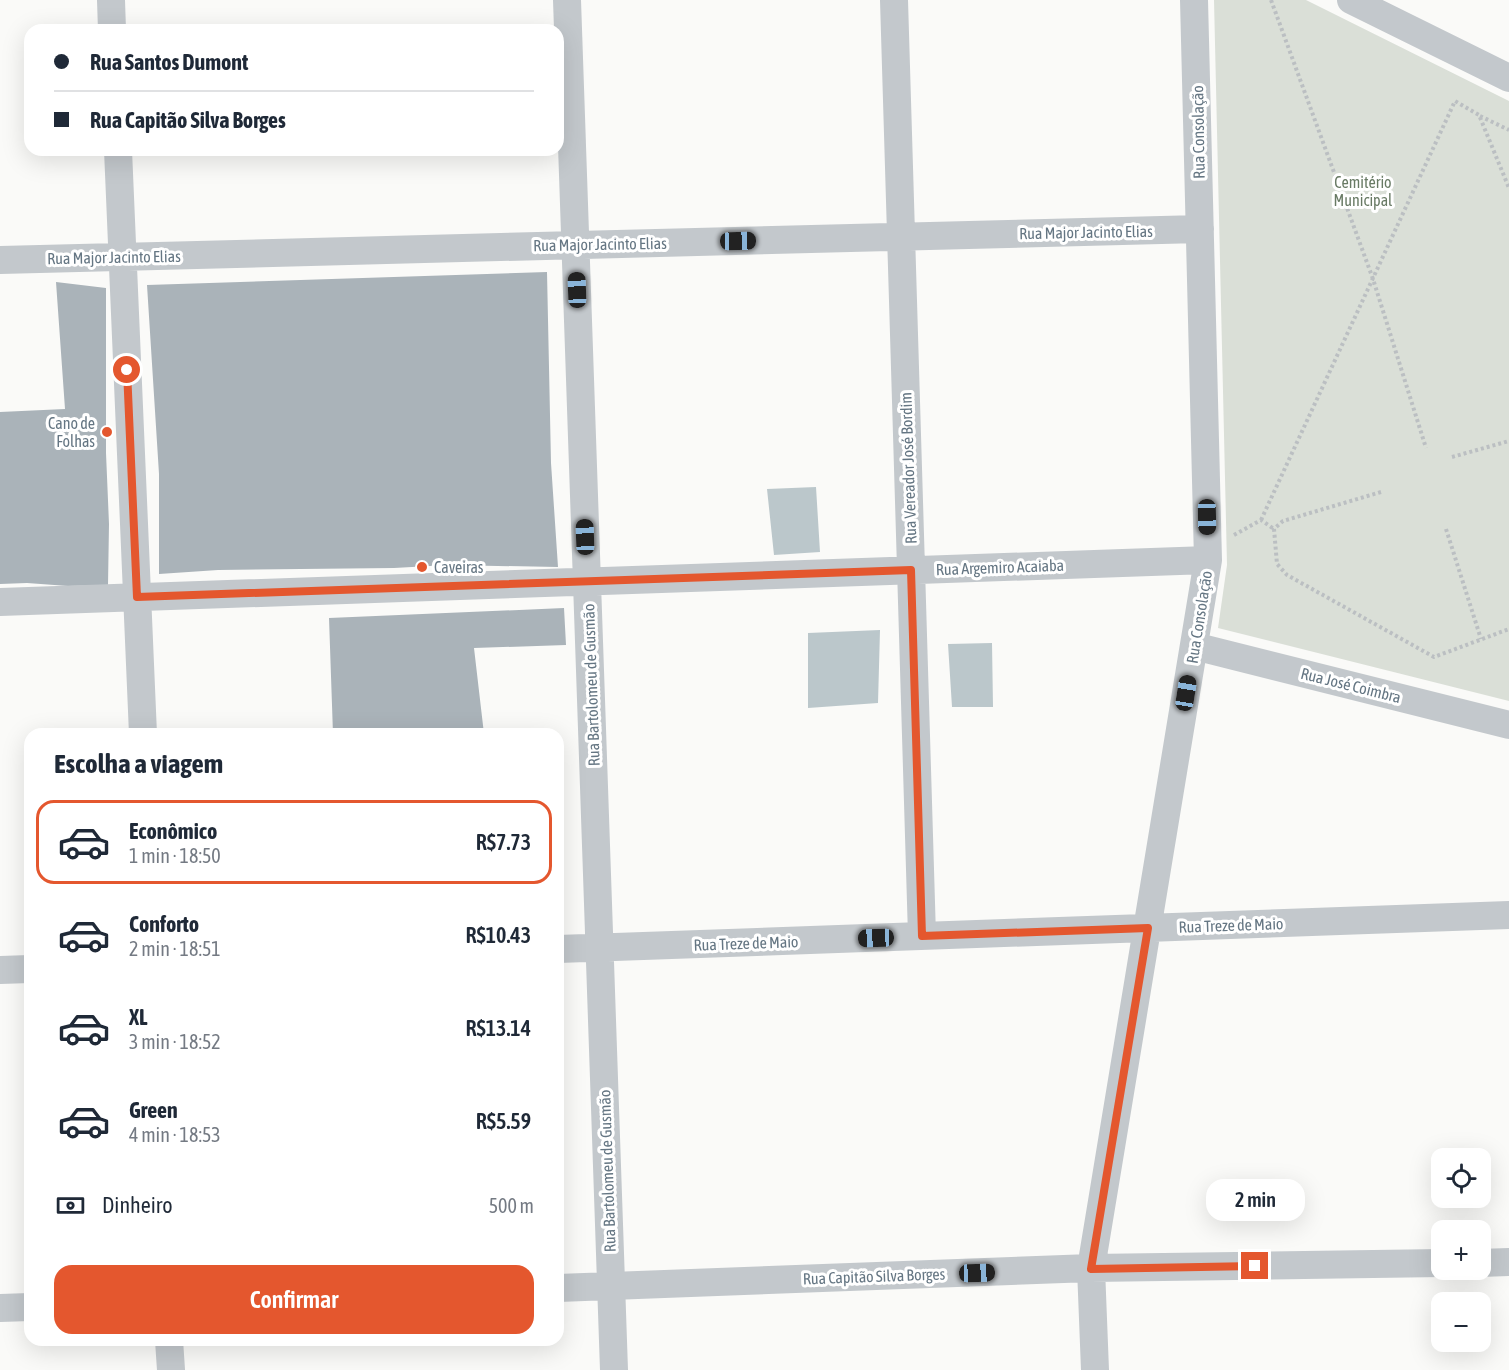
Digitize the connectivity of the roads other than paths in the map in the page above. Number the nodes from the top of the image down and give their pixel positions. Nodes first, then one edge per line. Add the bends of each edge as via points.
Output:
1 (111, 0) edge
2 (567, 0) edge
3 (894, 0) edge
4 (1194, 0) edge
5 (1351, 0) edge
6 (112, 24) edge
7 (1509, 78) edge
8 (118, 156) edge
9 (1200, 229) junction
10 (901, 237) junction
11 (575, 245) junction
12 (122, 257) junction
13 (0, 260) edge
14 (1217, 550) junction
15 (911, 570) junction
16 (587, 581) junction
17 (137, 597) junction
18 (0, 602) edge
19 (1194, 646) junction
20 (1509, 725) edge
21 (143, 728) edge
22 (1509, 915) edge
23 (1148, 928) junction
24 (922, 936) junction
25 (600, 948) junction
26 (564, 950) edge
27 (24, 969) edge
28 (0, 970) edge
29 (1509, 1262) edge
30 (1431, 1263) edge
31 (1491, 1263) edge
32 (1091, 1269) junction
33 (611, 1286) junction
34 (564, 1288) edge
35 (24, 1307) edge
36 (0, 1308) edge
37 (170, 1346) edge
38 (171, 1370) edge
39 (614, 1370) edge
40 (1095, 1370) edge

1 - 6 street
2 - 11 street, Rua Bartolomeu de Gusmão
3 - 10 street, Rua Vereador José Bordim
4 - 9 street, Rua Consolação
5 - 7 street
8 - 12 street
9 - 10 street, Rua Major Jacinto Elias
9 - 14 street, Rua Consolação
10 - 11 street, Rua Major Jacinto Elias
10 - 15 street, Rua Vereador José Bordim
11 - 12 street, Rua Major Jacinto Elias
11 - 16 street, Rua Bartolomeu de Gusmão
12 - 13 street, Rua Major Jacinto Elias
12 - 17 street
14 - 15 street, Rua Argemiro Acaiaba
14 - 19 street, Rua Consolação
15 - 16 street, Rua Argemiro Acaiaba
15 - 24 street, Rua Vereador José Bordim
16 - 17 street, Rua Argemiro Acaiaba
16 - 25 street, Rua Bartolomeu de Gusmão
17 - 18 street, Rua Argemiro Acaiaba
17 - 21 street
19 - 20 street, Rua José Coimbra
19 - 23 street, Rua Consolação
22 - 23 street, Rua Treze de Maio
23 - 24 street, Rua Treze de Maio
23 - 32 street, Rua Consolação
24 - 25 street, Rua Treze de Maio
25 - 26 street, Rua Treze de Maio
25 - 33 street, Rua Bartolomeu de Gusmão
27 - 28 street
29 - 31 street
30 - 32 street, Rua Capitão Silva Borges
32 - 33 street, Rua Capitão Silva Borges
32 - 40 street, Rua Consolação
33 - 34 street, Rua Capitão Silva Borges
33 - 39 street, Rua Bartolomeu de Gusmão
35 - 36 street
37 - 38 street

